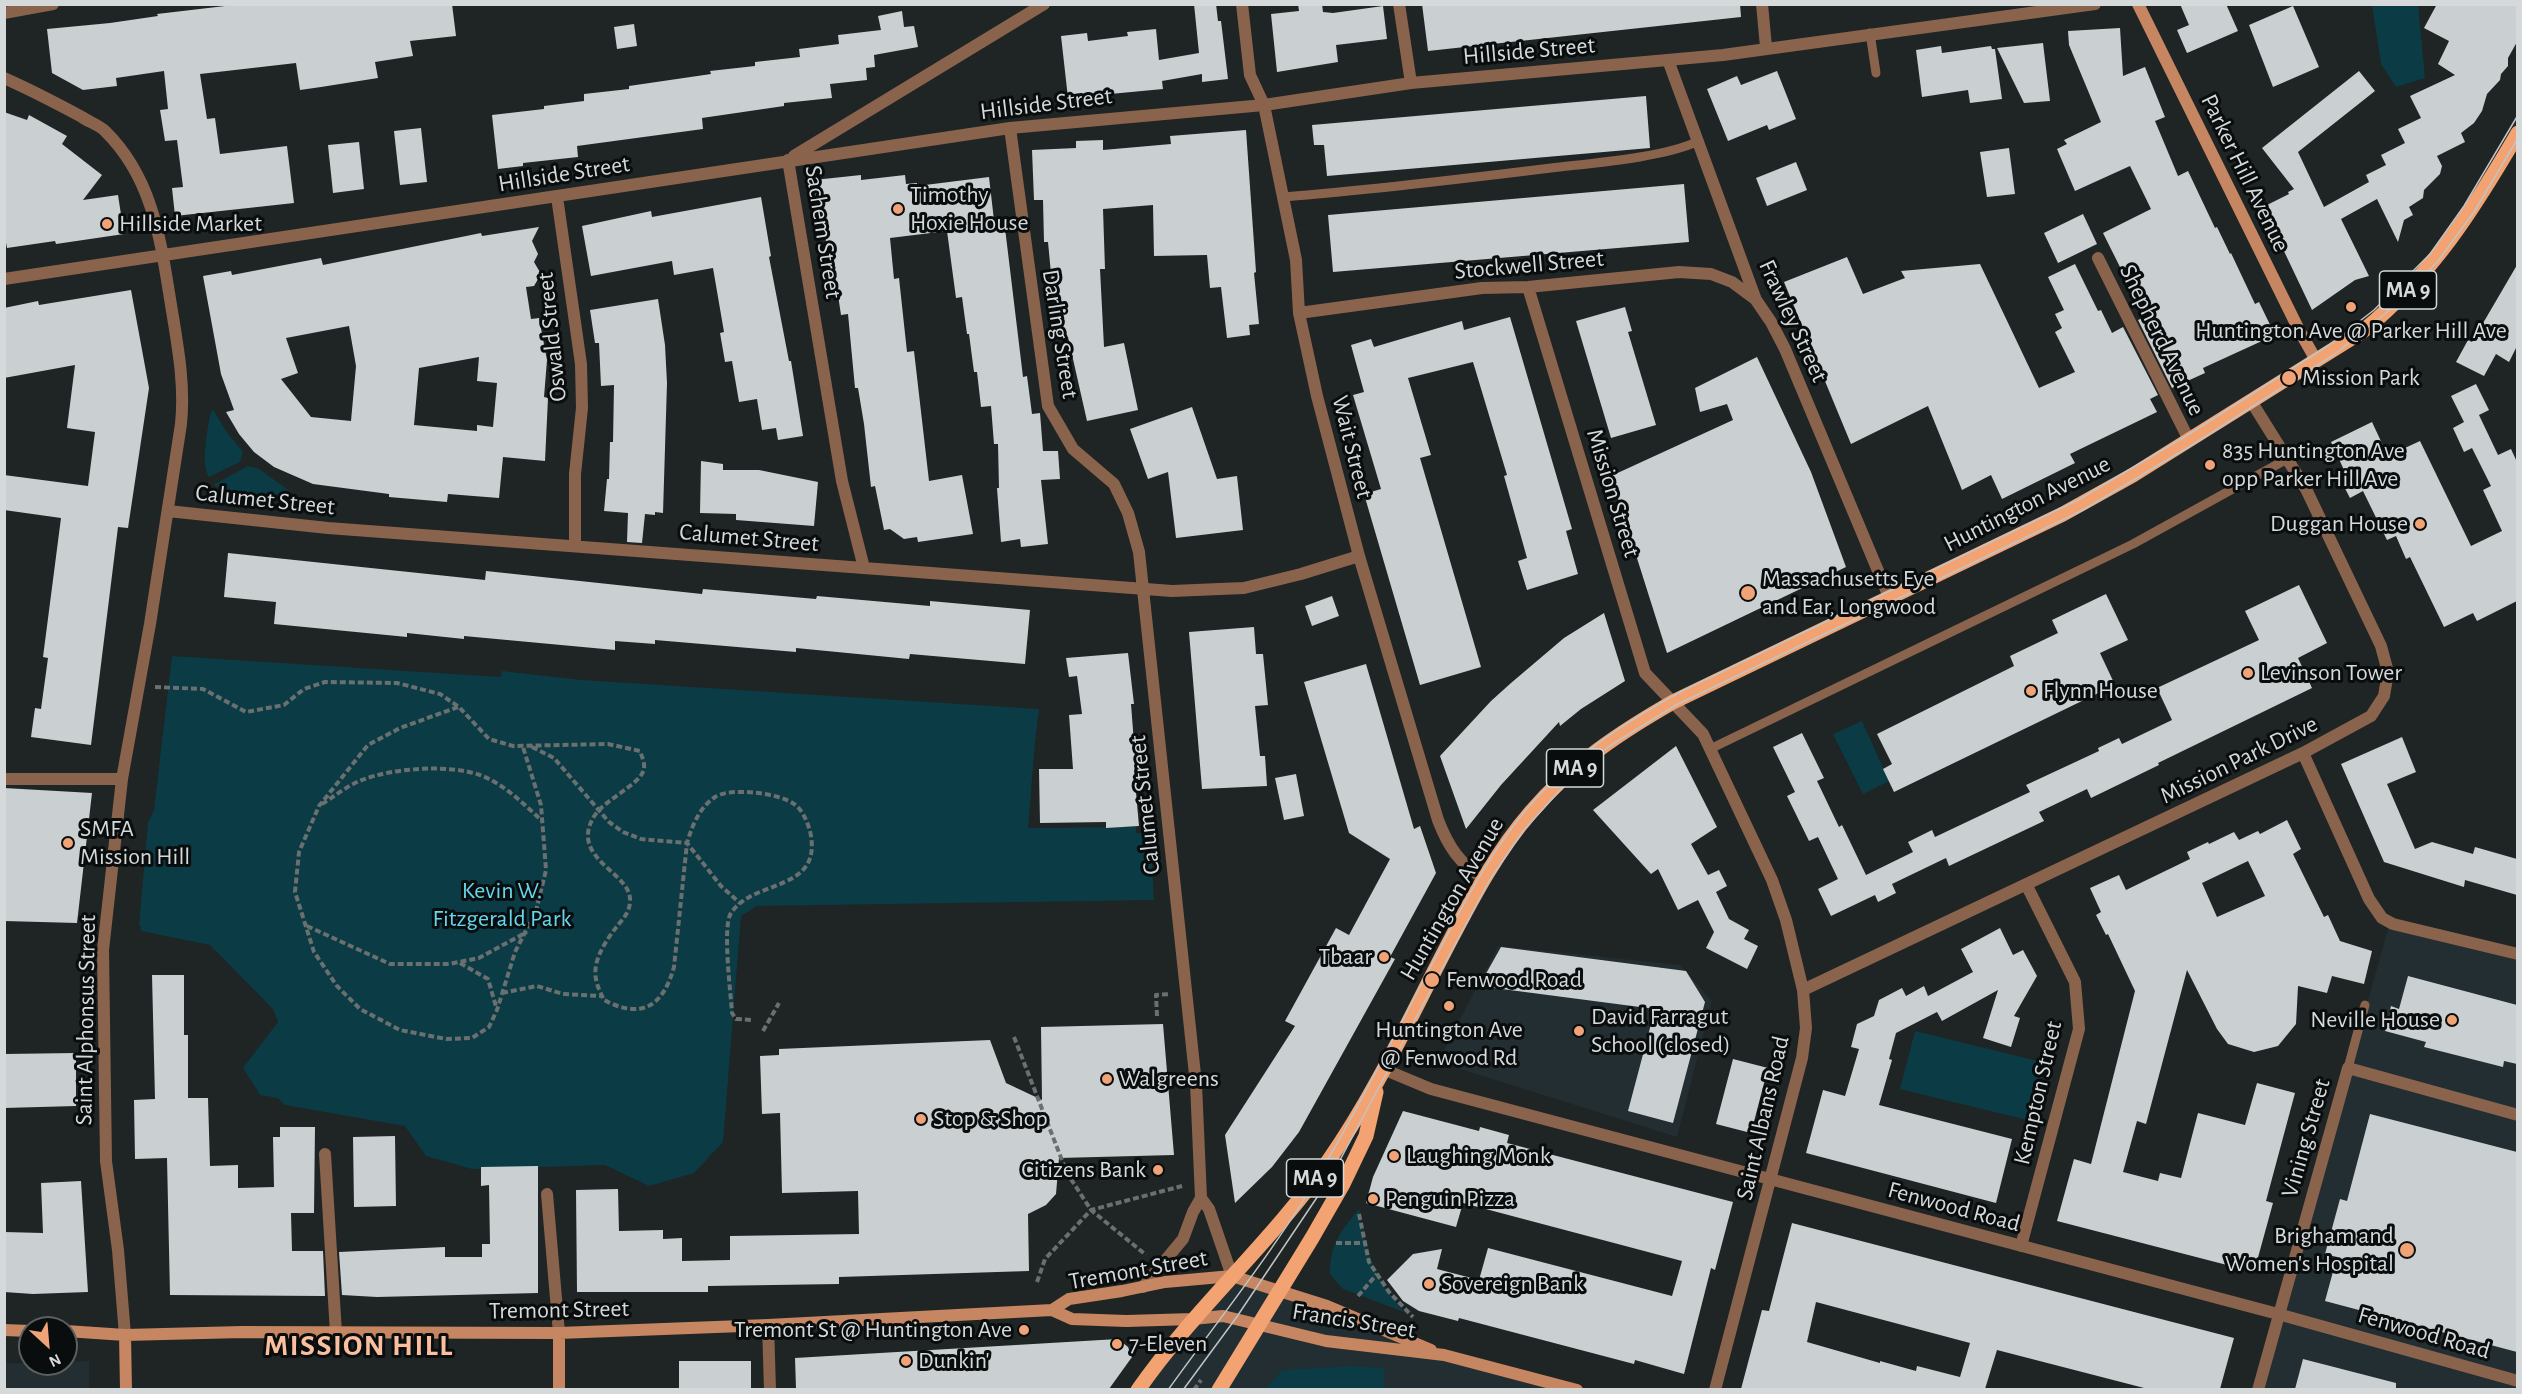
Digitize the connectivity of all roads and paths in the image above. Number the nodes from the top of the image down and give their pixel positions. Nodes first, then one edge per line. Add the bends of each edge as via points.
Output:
1 (53, 4) edge
2 (1044, 4) edge
3 (1242, 4) edge
4 (1399, 4) edge
5 (1762, 4) edge
6 (2096, 4) edge
7 (2138, 4) edge
8 (4, 13) edge
9 (1870, 33) junction
10 (1766, 47) junction
11 (1668, 60) junction
12 (1876, 74) dead end
13 (4, 78) edge
14 (1411, 83) junction
15 (1264, 105) junction
16 (1010, 128) junction
17 (2517, 133) edge
18 (1699, 141) junction
19 (788, 160) junction
20 (557, 197) junction
21 (1283, 197) junction
22 (163, 255) junction
23 (2098, 258) dead end
24 (4, 279) edge
25 (1528, 287) junction
26 (1756, 300) junction
27 (1299, 313) junction
28 (2316, 360) junction
29 (2251, 401) junction
30 (2189, 440) junction
31 (2287, 459) junction
32 (168, 511) junction
33 (575, 546) junction
34 (1359, 556) junction
35 (864, 568) junction
36 (1144, 590) junction
37 (1889, 597) junction
38 (163, 687) dead end
39 (1672, 702) junction
40 (459, 707) junction
41 (523, 747) junction
42 (531, 747) junction
43 (1710, 749) junction
44 (2303, 753) junction
45 (4, 779) edge
46 (122, 779) junction
47 (319, 806) junction
48 (599, 810) junction
49 (543, 822) junction
50 (687, 843) junction
51 (1484, 878) junction
52 (2027, 886) junction
53 (740, 903) junction
54 (306, 926) junction
55 (527, 932) junction
56 (2517, 954) edge
57 (459, 962) junction
58 (1803, 990) junction
59 (502, 993) junction
60 (1156, 995) dead end
61 (602, 996) junction
62 (779, 1003) dead end
63 (2365, 1005) dead end
64 (497, 1010) junction
65 (1157, 1016) dead end
66 (752, 1020) dead end
67 (763, 1031) dead end
68 (1014, 1037) dead end
69 (2348, 1068) junction
70 (1383, 1069) junction
71 (2517, 1115) edge
72 (325, 1154) dead end
73 (1772, 1181) junction
74 (1182, 1186) dead end
75 (547, 1194) dead end
76 (1201, 1198) junction
77 (1091, 1210) junction
78 (1359, 1214) dead end
79 (1336, 1243) dead end
80 (1364, 1243) junction
81 (2021, 1246) junction
82 (1146, 1255) dead end
83 (1377, 1274) junction
84 (1232, 1276) junction
85 (1037, 1282) dead end
86 (1143, 1287) junction
87 (1279, 1292) junction
88 (1358, 1296) dead end
89 (1052, 1310) junction
90 (2278, 1314) junction
91 (1413, 1317) dead end
92 (1193, 1319) junction
93 (1259, 1325) junction
94 (768, 1326) junction
95 (78, 1332) edge
96 (336, 1333) junction
97 (559, 1333) junction
98 (125, 1335) junction
99 (1444, 1355) junction
100 (2517, 1381) edge
101 (126, 1389) edge
102 (560, 1389) edge
103 (770, 1389) edge
104 (1138, 1389) edge
105 (1219, 1389) edge
106 (1577, 1389) edge
107 (1715, 1389) edge
108 (2258, 1389) edge

1 - 8 street
2 - 19 street, Sachem Street
3 - 15 street, Wait Street via 1250,75
4 - 14 street
5 - 10 street
6 - 9 street, Hillside Street
7 - 28 main road, Parker Hill Avenue
9 - 10 street, Hillside Street
9 - 12 lane
10 - 11 street, Hillside Street
11 - 14 street, Hillside Street
11 - 18 street, Frawley Street
13 - 22 street, Calumet Street via 103,130 140,179 158,227
14 - 15 street, Hillside Street
15 - 16 street, Hillside Street
15 - 21 street, Wait Street
16 - 19 street, Hillside Street
16 - 36 street, Darling Street via 1048,406 1073,449 1114,484 1128,513
17 - 28 main road, Huntington Avenue / MA 9 via 2470,211 2422,276 2363,331
18 - 21 lane via 1682,149 1578,165
18 - 26 street, Frawley Street
19 - 20 street, Hillside Street
19 - 35 street, Sachem Street via 842,481
20 - 22 street, Hillside Street
20 - 33 street, Oswald Street via 580,364 582,408 575,474
21 - 27 street, Wait Street via 1296,260
22 - 24 street, Hillside Street
22 - 32 street, Calumet Street via 183,401
23 - 30 street, Shepherd Avenue
25 - 26 street, Stockwell Street via 1679,272 1711,274 1732,282
25 - 27 street, Stockwell Street via 1482,288
25 - 39 street, Mission Street via 1645,673
26 - 37 street, Frawley Street via 1785,348
27 - 34 street, Wait Street
28 - 29 main road, Huntington Avenue / MA 9
29 - 30 main road, Huntington Avenue / MA 9
29 - 31 street, Mission Park Drive
30 - 37 main road, Huntington Avenue / MA 9 via 2063,514
31 - 43 lane via 2133,544
31 - 44 street, Mission Park Drive via 2306,489 2381,646 2388,672 2384,696 2371,716
32 - 33 street, Calumet Street
32 - 46 street, Saint Alphonsus Street
33 - 35 street, Calumet Street
34 - 36 street via 1244,588
34 - 51 street, Wait Street via 1442,830 1453,852
35 - 36 street, Calumet Street
36 - 76 street, Calumet Street via 1196,1084
37 - 39 main road, Huntington Avenue / MA 9
38 - 40 path via 203,688 246,712 284,705 304,688 325,682 397,683 440,694
39 - 43 street, Saint Albans Road via 1703,734
39 - 51 main road, Huntington Avenue / MA 9 via 1622,731 1574,768 1530,813
40 - 41 path via 489,739
40 - 47 path via 400,728 368,745
41 - 42 path
41 - 49 path
42 - 48 path via 554,758
42 - 48 path via 608,744 640,751 644,769 640,777
43 - 58 street, Saint Albans Road via 1772,880
44 - 52 street, Mission Park Drive
44 - 56 street via 2369,899 2382,918 2405,928
45 - 46 street
46 - 98 street, Saint Alphonsus Street via 104,962 106,1161
47 - 49 path via 361,780 405,771 450,768 481,775 519,799
47 - 54 path via 299,852 295,892
48 - 50 path via 623,832 641,839
48 - 61 path via 591,821 592,848 598,860 629,890 631,901 628,913 600,953 595,978
49 - 55 path via 546,870
50 - 53 path
50 - 53 path via 692,825 716,796 757,793 795,804 810,832 809,863 792,878
50 - 61 path via 674,967 663,995 653,1004 634,1010 619,1008
51 - 70 main road, Huntington Avenue / MA 9
52 - 58 street, Mission Park Drive
52 - 81 street, Kempton Street via 2076,982 2079,1029
53 - 66 path via 729,915 727,931 732,1013 736,1019
54 - 57 path via 390,964
54 - 64 path via 314,952 337,986 360,1009 400,1030 446,1039 472,1038 489,1027
55 - 57 path via 479,958
55 - 59 path via 515,952
57 - 64 path via 488,979
58 - 73 street, Saint Albans Road via 1803,1058
59 - 61 path via 537,986 563,994
59 - 64 path
60 - 65 path
62 - 67 path
63 - 69 lane
68 - 77 path via 1067,1173
69 - 71 street, Vining Street
69 - 90 street, Vining Street
70 - 73 street, Fenwood Road via 1431,1089
70 - 84 main road, Huntington Avenue / MA 9 via 1322,1169
70 - 87 main road, Huntington Avenue / MA 9 via 1366,1136 1343,1184
72 - 96 street
73 - 81 street, Fenwood Road
73 - 107 street, Saint Albans Road
74 - 77 path
75 - 97 street
76 - 84 street, Calumet Street via 1209,1209
76 - 86 street via 1182,1239
77 - 82 path
77 - 85 path via 1045,1259
78 - 80 path
79 - 80 path
80 - 83 path
81 - 90 street, Fenwood Road
83 - 88 path
83 - 91 path
84 - 86 main road, Tremont Street
84 - 87 main road, Francis Street
84 - 92 main road, Huntington Avenue / MA 9
86 - 89 main road, Tremont Street via 1070,1299
87 - 93 main road, Huntington Avenue / MA 9
87 - 99 main road, Francis Street via 1338,1310
89 - 92 main road, Tremont Street via 1072,1319
89 - 94 main road, Tremont Street
90 - 100 street, Fenwood Road
90 - 108 street, Vining Street
92 - 93 main road, Tremont Street via 1223,1316
92 - 104 main road, Huntington Avenue / MA 9
93 - 99 main road, Francis Street via 1326,1341
93 - 105 main road, Huntington Avenue / MA 9
94 - 97 main road, Tremont Street
94 - 103 street
95 - 98 main road, Tremont Street
96 - 97 main road, Tremont Street
96 - 98 main road, Tremont Street
97 - 102 main road
98 - 101 main road, Saint Alphonsus Street
99 - 106 main road, Francis Street

